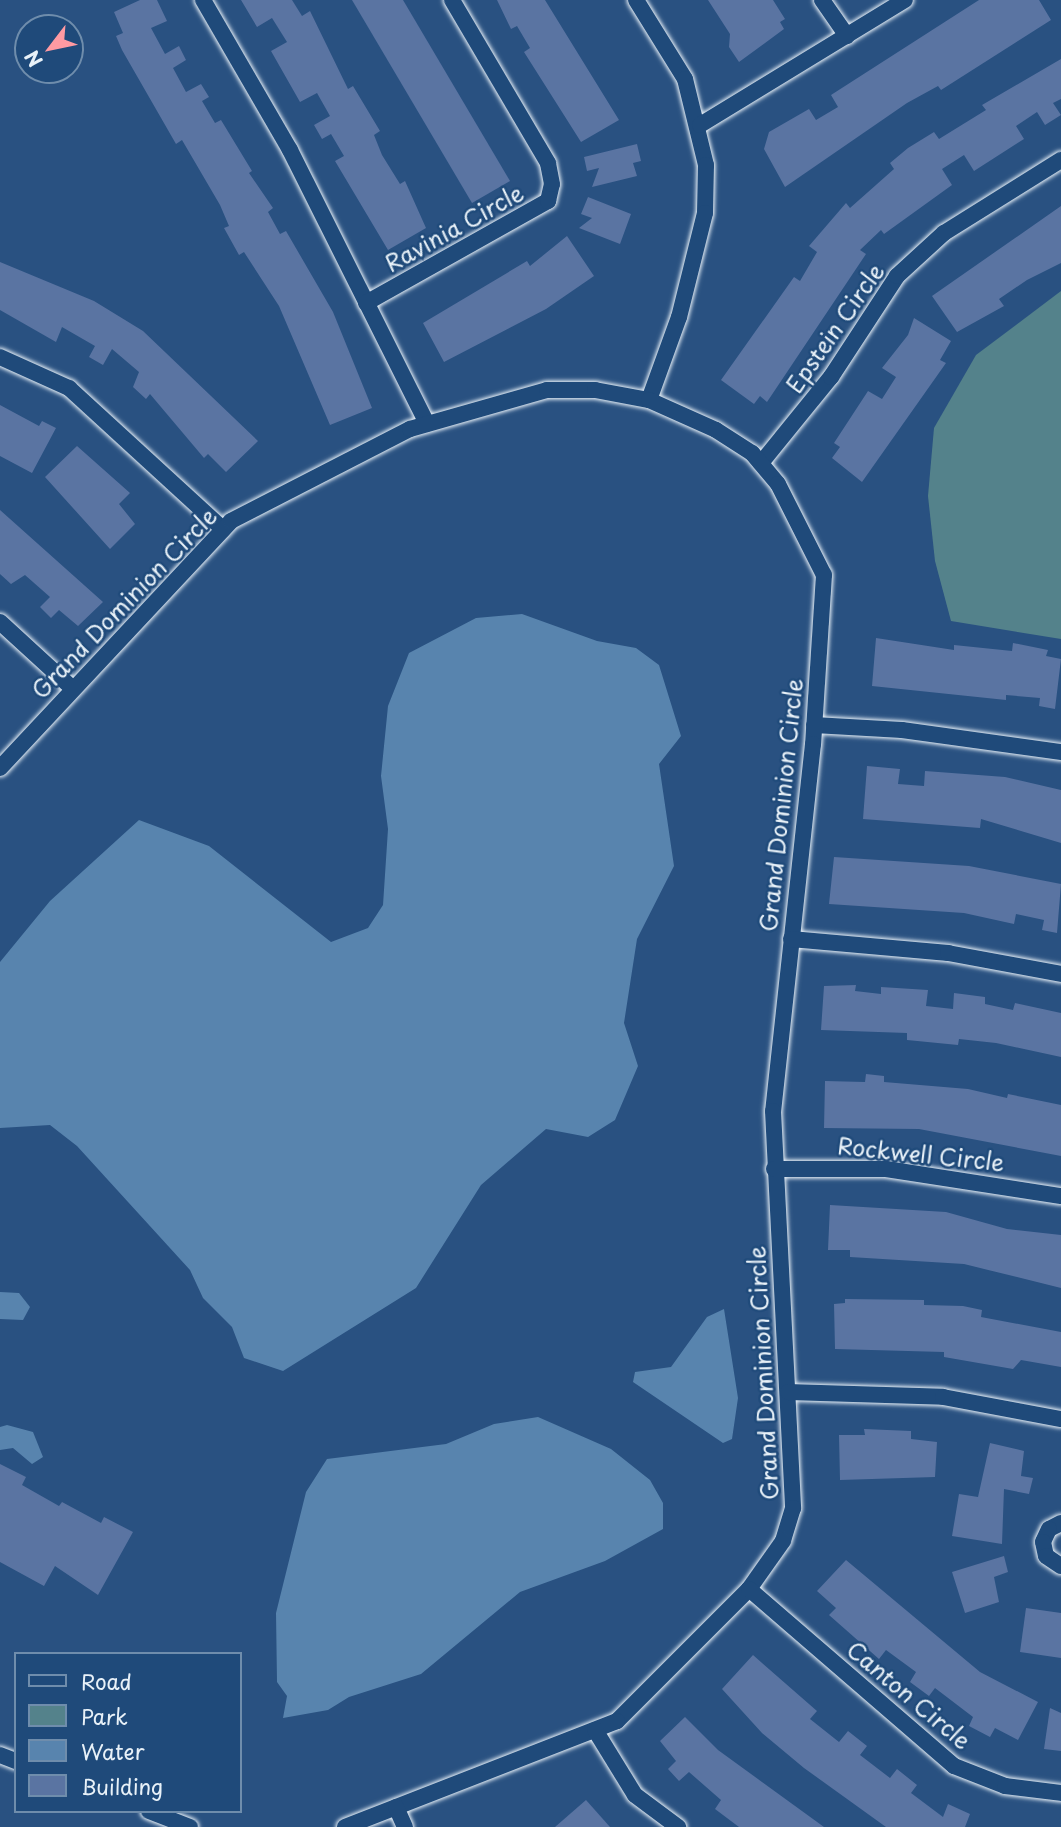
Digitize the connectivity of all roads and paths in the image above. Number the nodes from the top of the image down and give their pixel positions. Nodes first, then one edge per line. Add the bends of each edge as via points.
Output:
1 (203, 0) edge
2 (452, 0) edge
3 (636, 0) edge
4 (822, 0) edge
5 (905, 0) edge
6 (847, 36) junction
7 (701, 125) junction
8 (1061, 160) edge
9 (366, 303) junction
10 (0, 357) edge
11 (649, 400) junction
12 (428, 424) junction
13 (761, 463) junction
14 (223, 529) junction
15 (0, 622) edge
16 (73, 689) junction
17 (814, 725) junction
18 (1061, 752) edge
19 (0, 768) edge
20 (790, 940) junction
21 (1061, 974) edge
22 (775, 1169) junction
23 (1061, 1196) edge
24 (788, 1392) junction
25 (1061, 1419) edge
26 (1061, 1523) edge
27 (1061, 1566) edge
28 (749, 1589) junction
29 (595, 1730) junction
30 (1061, 1793) edge
31 (396, 1807) junction
32 (154, 1813) edge
33 (190, 1827) edge
34 (345, 1827) edge
35 (405, 1827) edge
36 (678, 1827) edge

1 - 9 street, Ravinia Circle via 290,149
2 - 9 street, Ravinia Circle via 548,163 552,184 548,201
3 - 7 street via 685,79
4 - 6 street
5 - 6 street
6 - 7 street
7 - 11 street via 705,213 679,317
8 - 13 street, Epstein Circle via 944,233 897,276 831,377
9 - 12 street, Ravinia Circle
10 - 14 street via 69,388
11 - 12 street, Grand Dominion Circle via 595,390 547,390
11 - 13 street, Grand Dominion Circle via 716,430
12 - 14 street, Grand Dominion Circle
13 - 17 street, Grand Dominion Circle via 778,484 824,575
14 - 16 street, Grand Dominion Circle
15 - 16 street
16 - 19 street, Grand Dominion Circle
17 - 18 street via 902,730
17 - 20 street, Grand Dominion Circle
20 - 21 street via 948,953
20 - 22 street, Grand Dominion Circle via 772,1111
22 - 23 street, Rockwell Circle via 886,1168
22 - 24 street, Grand Dominion Circle
24 - 25 street via 943,1397
24 - 28 street, Grand Dominion Circle via 793,1508 783,1541
26 - 27 street via 1049,1529 1043,1542 1046,1556
28 - 29 street, Grand Dominion Circle via 617,1721
28 - 30 street, Canton Circle via 954,1766 1005,1786
29 - 31 street, Grand Dominion Circle
29 - 36 street via 635,1795
31 - 34 street, Grand Dominion Circle
31 - 35 street
32 - 33 street

